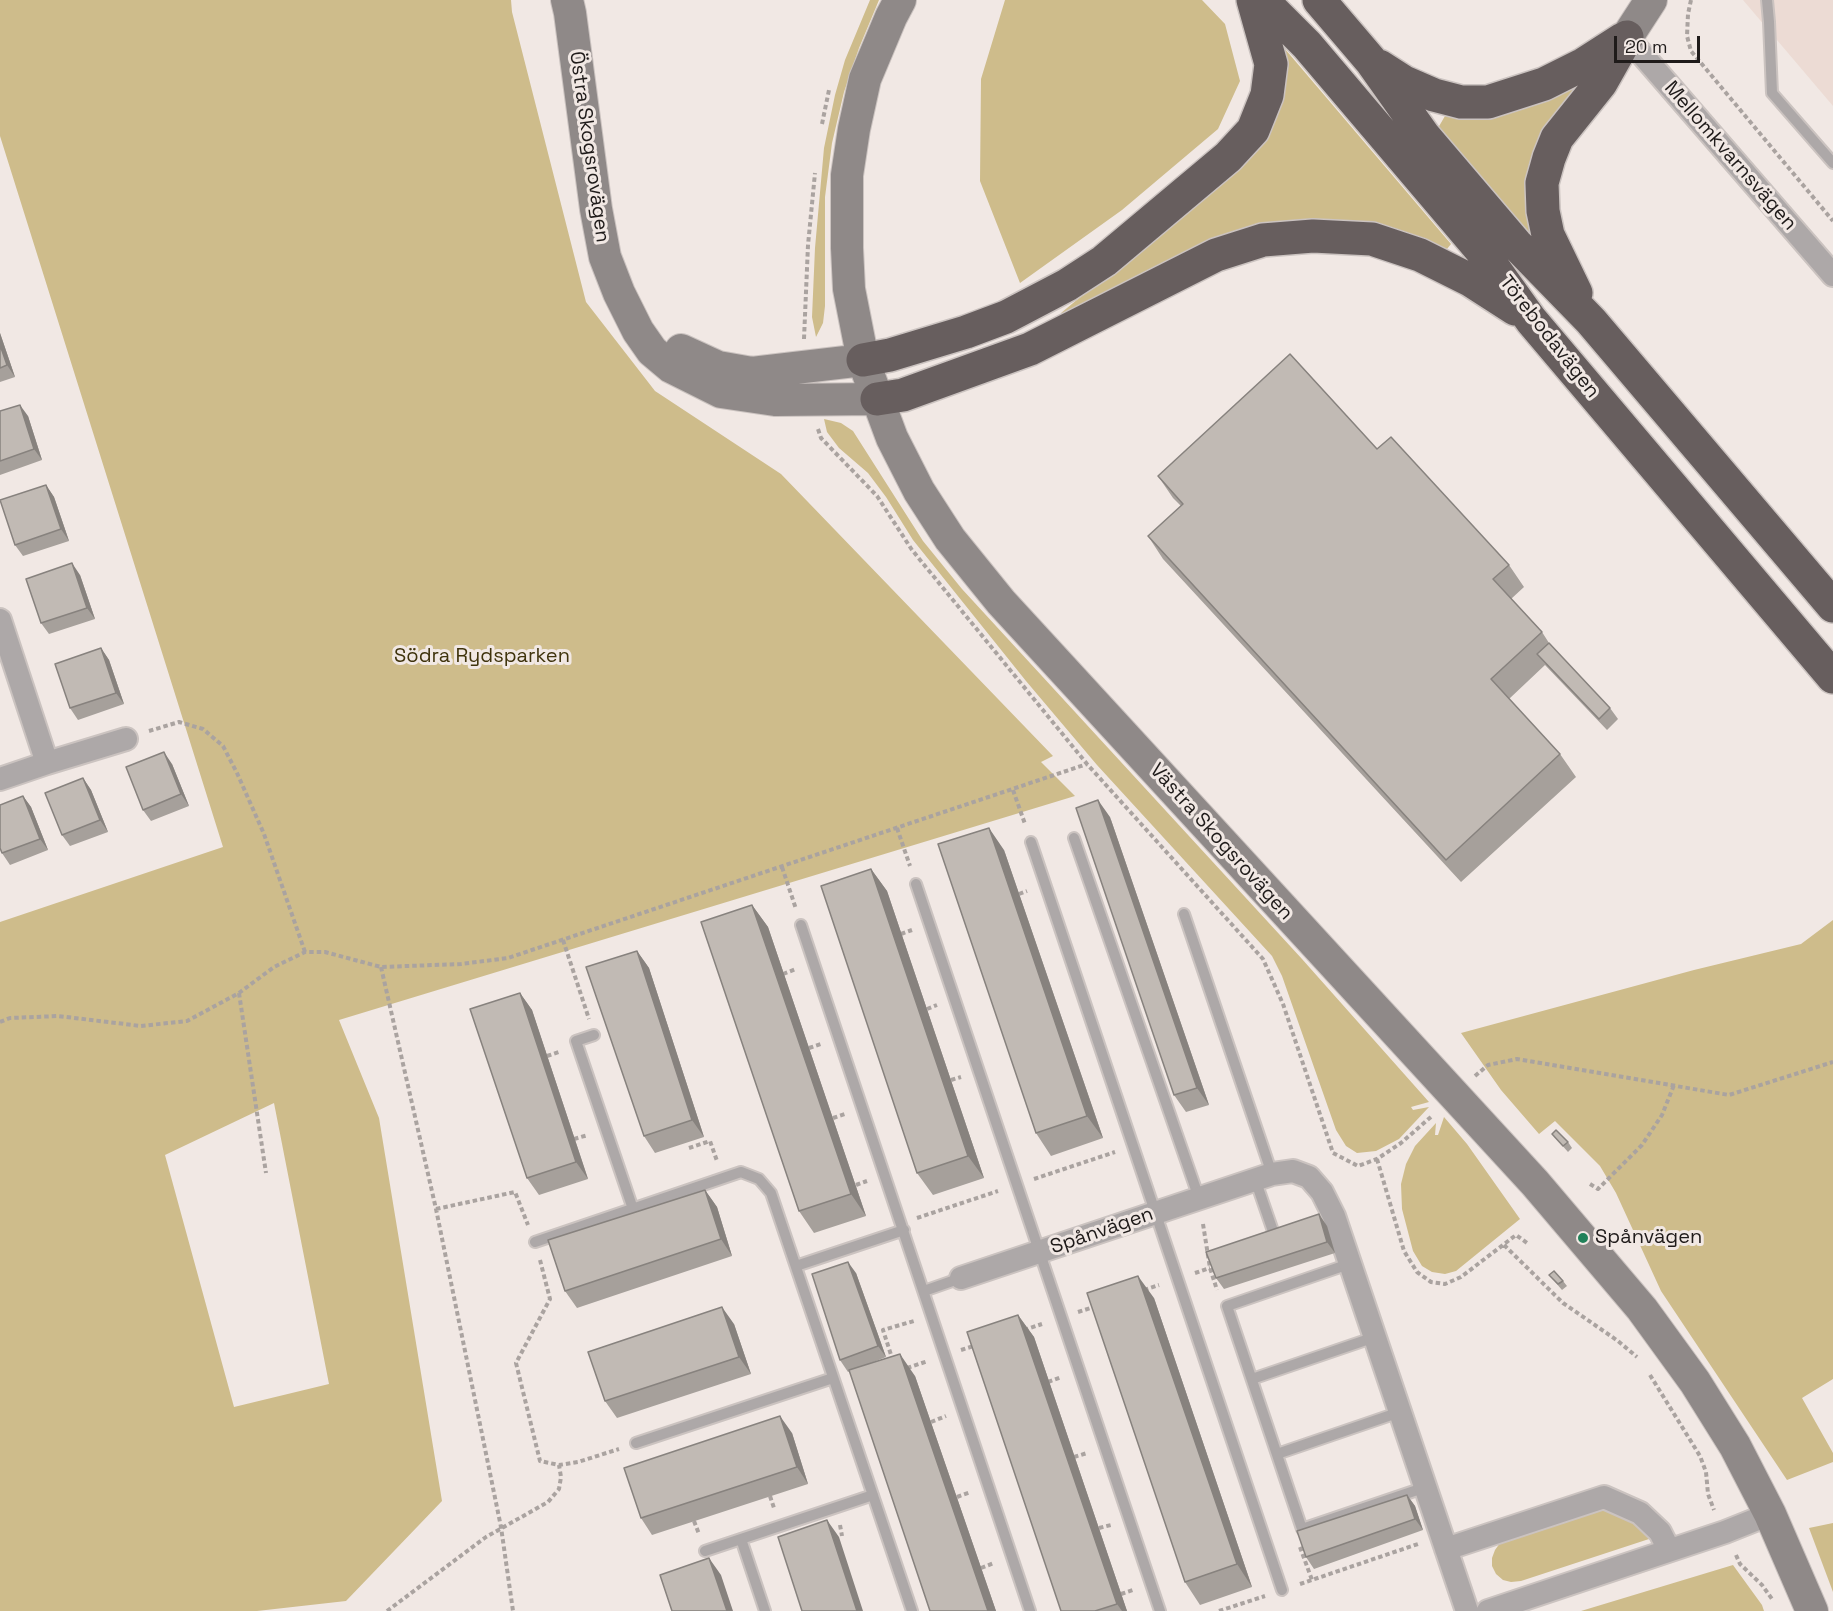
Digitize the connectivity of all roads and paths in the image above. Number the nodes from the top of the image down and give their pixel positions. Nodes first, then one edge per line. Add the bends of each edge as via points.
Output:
1 (567, 0) edge
2 (900, 0) edge
3 (1253, 0) edge
4 (1262, 0) edge
5 (1319, 0) edge
6 (1651, 0) edge
7 (1691, 0) edge
8 (1767, 0) edge
9 (1627, 37) junction
10 (1371, 61) junction
11 (1833, 163) edge
12 (1833, 221) edge
13 (1833, 275) edge
14 (619, 293) junction
15 (1531, 320) junction
16 (1591, 321) junction
17 (863, 360) junction
18 (877, 399) junction
19 (818, 427) dead end
20 (1833, 606) edge
21 (0, 620) edge
22 (1833, 677) edge
23 (126, 739) joint
24 (47, 763) junction
25 (1087, 764) junction
26 (0, 779) edge
27 (1014, 790) junction
28 (897, 828) junction
29 (1074, 838) dead end
30 (1031, 842) joint
31 (782, 867) junction
32 (916, 884) joint
33 (1184, 914) dead end
34 (801, 925) joint
35 (305, 952) junction
36 (381, 967) junction
37 (239, 993) junction
38 (0, 1022) edge
39 (594, 1035) dead end
40 (1833, 1062) edge
41 (1470, 1081) dead end
42 (1674, 1086) junction
43 (1432, 1116) dead end
44 (1133, 1146) junction
45 (689, 1148) dead end
46 (1377, 1160) junction
47 (266, 1173) dead end
48 (1263, 1177) junction
49 (724, 1178) junction
50 (1590, 1184) dead end
51 (1017, 1185) junction
52 (1199, 1198) junction
53 (436, 1209) junction
54 (633, 1209) junction
55 (1155, 1213) junction
56 (902, 1227) junction
57 (1274, 1234) edge
58 (535, 1242) junction
59 (1527, 1243) dead end
60 (1504, 1245) junction
61 (1039, 1252) junction
62 (1349, 1264) junction
63 (796, 1266) junction
64 (1210, 1268) junction
65 (961, 1278) joint
66 (1178, 1279) junction
67 (924, 1291) junction
68 (1135, 1293) edge
69 (1103, 1303) edge
70 (1227, 1306) junction
71 (932, 1315) junction
72 (1061, 1317) junction
73 (1019, 1331) edge
74 (1375, 1337) junction
75 (987, 1342) edge
76 (945, 1356) junction
77 (1640, 1359) dead end
78 (906, 1369) edge
79 (1646, 1369) dead end
80 (896, 1372) edge
81 (833, 1378) junction
82 (1252, 1379) junction
83 (1400, 1412) junction
84 (636, 1443) joint
85 (1277, 1454) junction
86 (560, 1465) junction
87 (1426, 1487) junction
88 (873, 1494) junction
89 (1770, 1514) junction
90 (501, 1527) junction
91 (1302, 1529) junction
92 (1725, 1532) junction
93 (741, 1539) junction
94 (1417, 1545) dead end
95 (1446, 1549) junction
96 (1669, 1550) junction
97 (705, 1551) dead end
98 (1312, 1580) junction
99 (1282, 1590) junction
100 (1774, 1603) dead end
101 (387, 1611) edge
102 (513, 1611) edge
103 (765, 1611) edge
104 (912, 1611) edge
105 (1030, 1611) edge
106 (1160, 1611) edge
107 (1219, 1611) edge
108 (1467, 1611) edge
109 (1488, 1611) edge
110 (1812, 1611) edge

1 - 14 street, Östra Skogsrovägen via 596,209 605,257
2 - 17 street, Västra Skogsrovägen via 865,79 847,175 849,289
3 - 17 highway via 1271,64 1267,95 1253,130 1228,157 1104,261 1067,285 1006,317 966,332
4 - 15 highway, Törebodavägen via 1307,45 1481,250
5 - 10 highway, Törebodavägen
6 - 9 street
7 - 12 path via 1687,36 1691,51
8 - 11 lane via 1772,93
9 - 10 highway via 1544,84 1488,102 1461,102 1434,95
9 - 13 street, Mellomkvarnsvägen
9 - 16 highway via 1601,83 1557,138 1542,183 1548,235
10 - 16 highway, Törebodavägen via 1424,136 1516,244
14 - 17 street, Östra Skogsrovägen via 660,337 718,367 752,373
14 - 18 street, Östra Skogsrovägen via 652,351 671,367 721,392 775,400
15 - 18 highway via 1470,280 1420,255 1372,239 1313,236 1263,240 1216,255 1030,349 903,395
15 - 22 highway, Törebodavägen
16 - 20 highway, Törebodavägen
17 - 18 street, Västra Skogsrovägen
18 - 89 street, Västra Skogsrovägen via 905,466 950,539 1001,602 1583,1238 1695,1382 1735,1446
19 - 25 path via 821,438 877,496 912,550
21 - 24 street
23 - 24 street
23 - 35 path via 179,722 203,729 223,746 264,834
24 - 26 street
25 - 27 path
25 - 46 path via 1263,958 1283,1004 1333,1153 1358,1166
27 - 28 path
27 - 30 path
28 - 31 path
28 - 32 path
29 - 52 lane
30 - 44 lane
31 - 34 path
31 - 36 path via 508,958
32 - 51 lane
33 - 48 lane
34 - 56 lane
35 - 36 path via 325,952
35 - 37 path via 274,967
36 - 53 path
37 - 38 path via 187,1021 141,1026 58,1016
37 - 47 path
39 - 54 lane via 576,1041
40 - 42 path via 1729,1095
41 - 42 path via 1488,1065 1517,1059
42 - 50 path via 1662,1115 1642,1145 1598,1189
43 - 46 path
44 - 51 path
44 - 55 lane
45 - 49 path via 710,1141
46 - 60 path via 1404,1251 1417,1272 1431,1282 1445,1284 1461,1277
48 - 52 street, Spånvägen
48 - 57 lane
48 - 62 street, Spånvägen via 1293,1171 1309,1176 1334,1216
49 - 54 lane
49 - 63 lane via 741,1172 759,1179 771,1193
51 - 56 path
51 - 61 lane
52 - 55 street, Spånvägen
52 - 64 path
53 - 58 path via 515,1192
53 - 90 path
54 - 58 lane
55 - 61 street, Spånvägen
55 - 66 lane
56 - 63 lane
56 - 67 lane
58 - 86 path via 550,1299 516,1363 540,1461
59 - 60 path via 1516,1235
60 - 77 path via 1563,1303
61 - 65 street, Spånvägen
61 - 72 lane
62 - 70 lane
62 - 74 street, Spånvägen
63 - 81 lane
64 - 66 path
64 - 70 path via 1217,1291
65 - 67 lane
66 - 68 path
66 - 99 lane
67 - 71 lane
69 - 72 path
70 - 82 lane
71 - 76 lane
71 - 80 path via 883,1330
72 - 73 path
72 - 106 lane
74 - 82 lane
74 - 83 street, Spånvägen
75 - 76 path
76 - 78 path
76 - 105 lane
79 - 92 path via 1700,1456 1708,1494
81 - 84 lane
81 - 88 lane
82 - 85 lane
83 - 85 lane
83 - 87 street, Spånvägen
84 - 86 path
85 - 91 lane
86 - 90 path via 559,1490 548,1502
87 - 91 lane
87 - 95 street, Spånvägen
88 - 93 lane
88 - 104 lane
89 - 92 street
89 - 110 street, Västra Skogsrovägen
90 - 101 path
90 - 102 path
91 - 98 path via 1294,1532
92 - 96 street
92 - 100 path via 1740,1564
93 - 97 lane
93 - 103 lane
94 - 98 path
95 - 96 street via 1604,1497 1640,1513 1660,1532
95 - 108 street, Spånvägen
96 - 109 street
98 - 99 path
99 - 107 path

